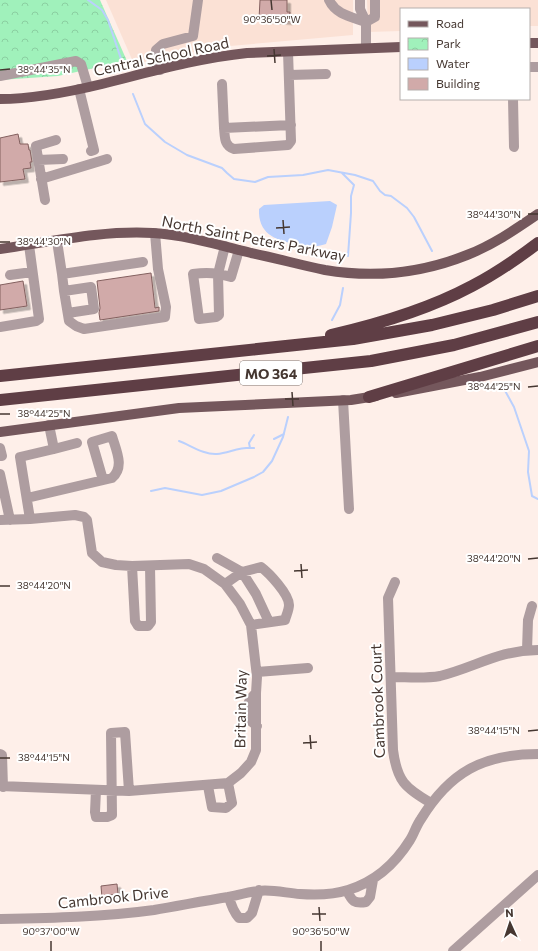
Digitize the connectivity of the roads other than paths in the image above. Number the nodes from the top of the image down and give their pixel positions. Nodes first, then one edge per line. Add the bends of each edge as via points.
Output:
1 (198, 0) edge
2 (329, 0) edge
3 (360, 0) edge
4 (375, 0) edge
5 (366, 22) junction
6 (400, 47) edge
7 (366, 48) junction
8 (288, 52) junction
9 (160, 70) junction
10 (326, 74) dead end
11 (289, 75) junction
12 (0, 76) edge
13 (222, 84) dead end
14 (84, 88) junction
15 (0, 99) edge
16 (513, 100) edge
17 (290, 125) junction
18 (224, 128) junction
19 (56, 140) dead end
20 (514, 147) dead end
21 (91, 151) dead end
22 (63, 159) dead end
23 (107, 159) dead end
24 (38, 160) junction
25 (41, 178) junction
26 (45, 200) dead end
27 (538, 214) edge
28 (155, 233) junction
29 (57, 241) junction
30 (538, 243) edge
31 (28, 245) junction
32 (225, 246) junction
33 (0, 247) edge
34 (239, 250) junction
35 (143, 262) dead end
36 (32, 272) junction
37 (62, 274) junction
38 (218, 274) junction
39 (10, 275) dead end
40 (64, 291) junction
41 (538, 296) edge
42 (68, 313) junction
43 (538, 322) edge
44 (0, 327) edge
45 (538, 346) edge
46 (279, 348) junction
47 (538, 362) edge
48 (0, 376) edge
49 (369, 397) junction
50 (0, 400) edge
51 (343, 400) junction
52 (49, 425) junction
53 (0, 432) edge
54 (77, 443) dead end
55 (0, 448) edge
56 (54, 449) junction
57 (0, 456) edge
58 (0, 474) edge
59 (103, 480) dead end
60 (27, 498) junction
61 (349, 509) dead end
62 (30, 519) junction
63 (5, 520) edge
64 (217, 558) dead end
65 (132, 566) junction
66 (150, 566) junction
67 (242, 572) junction
68 (395, 582) dead end
69 (225, 584) junction
70 (532, 606) dead end
71 (269, 622) junction
72 (251, 625) junction
73 (527, 650) junction
74 (538, 650) edge
75 (308, 668) dead end
76 (257, 672) junction
77 (391, 677) junction
78 (0, 754) edge
79 (538, 754) edge
80 (228, 783) junction
81 (1, 786) edge
82 (208, 786) junction
83 (96, 790) junction
84 (113, 791) junction
85 (129, 791) junction
86 (431, 803) junction
87 (538, 875) edge
88 (373, 880) junction
89 (259, 890) junction
90 (347, 891) junction
91 (229, 897) junction
92 (0, 919) edge
93 (453, 951) edge

1 - 9 street via 193,36 162,44 156,50
2 - 5 street via 332,7 342,14
3 - 5 street via 360,9
4 - 5 street via 375,17
5 - 7 street
6 - 7 main road, Central School Road
7 - 8 main road, Central School Road
8 - 9 main road, Central School Road via 223,56
8 - 11 street
9 - 14 main road, Central School Road
10 - 11 street
11 - 17 street
12 - 14 street via 76,61 81,64
13 - 18 street
14 - 15 main road, Central School Road via 44,96
14 - 21 street via 94,150
16 - 20 street
17 - 18 street
17 - 18 street via 291,141 288,145 234,149 226,143
19 - 24 street via 36,146
22 - 24 street
23 - 25 street
24 - 25 street
25 - 26 street
27 - 34 main road, North Saint Peters Parkway via 503,237 468,255 402,272 362,274 325,270
28 - 29 main road, North Saint Peters Parkway via 125,233
28 - 32 main road, North Saint Peters Parkway
28 - 42 street via 158,269 166,307 165,317 84,329 69,321
29 - 31 main road, North Saint Peters Parkway
29 - 37 street
30 - 46 highway via 472,286 436,302 372,325
31 - 33 main road, North Saint Peters Parkway
31 - 36 street
32 - 34 main road, North Saint Peters Parkway
32 - 38 street
34 - 38 street via 231,277
35 - 37 street
36 - 39 street
36 - 44 street via 39,319
37 - 40 street
38 - 38 street via 219,315 200,319 193,274
40 - 42 street
40 - 42 street via 91,287 94,309
41 - 46 highway, MO 364 via 487,312 424,327
43 - 50 highway, MO 364 via 454,345 371,361
45 - 49 highway
46 - 48 highway, MO 364
47 - 49 main road via 428,388
49 - 51 main road
51 - 52 main road via 179,408
51 - 61 street
52 - 53 main road
52 - 56 street
54 - 56 street
55 - 57 street
56 - 60 street via 20,457
58 - 63 street
59 - 60 street
60 - 62 street
62 - 63 street
62 - 65 street, Britain Way via 75,515 84,517 87,520 92,553 102,562
64 - 67 street
65 - 66 street, Britain Way
65 - 66 street via 135,621 138,626 148,626 151,622
66 - 69 street, Britain Way via 189,564 204,569
67 - 69 street
67 - 71 street
67 - 71 street via 261,567 282,590 289,604 285,620
68 - 77 street, Cambrook Court via 388,598
69 - 72 street, Britain Way
70 - 73 street via 528,620
71 - 72 street
72 - 76 street, Britain Way
73 - 74 street
73 - 77 street via 499,655 440,676
75 - 76 street
76 - 80 street, Britain Way via 257,726 261,752 241,774
77 - 86 street, Cambrook Court via 395,766 407,788
78 - 81 street via 3,760
79 - 86 street, Cambrook Drive via 495,758 474,766 450,782
80 - 82 street, Britain Way
80 - 82 street via 232,803 226,808 212,807
81 - 83 street, Britain Way
82 - 85 street, Britain Way
83 - 84 street, Britain Way
83 - 84 street via 96,817 112,815
84 - 85 street, Britain Way
84 - 85 street via 111,733 125,732
86 - 88 street, Cambrook Drive via 400,854
87 - 93 street
88 - 90 street, Cambrook Drive
88 - 90 street via 370,897 366,902 354,902
89 - 90 street, Cambrook Drive via 300,894
89 - 91 street, Cambrook Drive
89 - 91 street via 252,913 247,918 240,918 235,914
91 - 92 street, Cambrook Drive via 122,914

